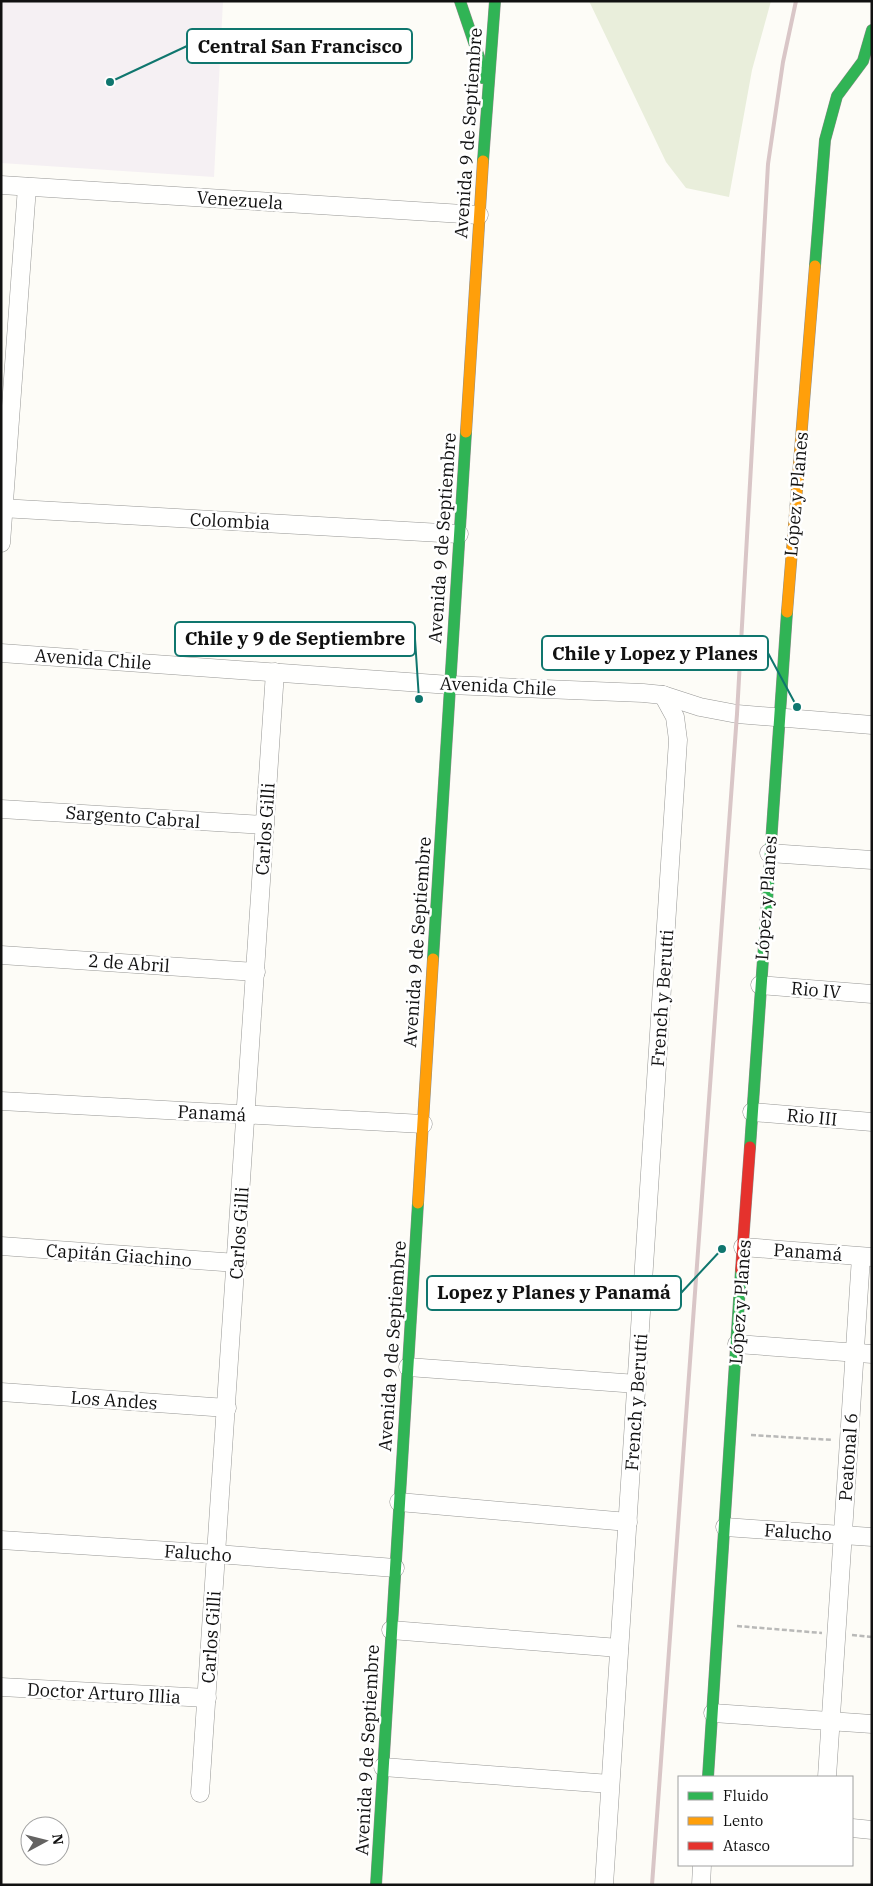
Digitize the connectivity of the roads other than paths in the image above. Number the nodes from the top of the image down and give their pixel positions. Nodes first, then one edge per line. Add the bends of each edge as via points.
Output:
1 (460, 1) edge
2 (496, 1) edge
3 (872, 30) edge
4 (488, 116) junction
5 (1, 185) edge
6 (27, 187) junction
7 (480, 215) junction
8 (8, 341) edge
9 (2, 508) edge
10 (460, 534) junction
11 (1, 543) edge
12 (1, 653) edge
13 (275, 672) junction
14 (450, 685) junction
15 (663, 695) junction
16 (700, 707) junction
17 (778, 717) junction
18 (872, 725) edge
19 (678, 740) junction
20 (1, 808) edge
21 (266, 825) junction
22 (769, 853) junction
23 (872, 860) edge
24 (1, 955) edge
25 (256, 972) junction
26 (760, 985) junction
27 (872, 994) edge
28 (1, 1101) edge
29 (752, 1112) junction
30 (247, 1115) junction
31 (872, 1122) edge
32 (423, 1124) junction
33 (1, 1246) edge
34 (743, 1247) junction
35 (866, 1257) edge
36 (237, 1264) junction
37 (737, 1344) junction
38 (863, 1353) edge
39 (408, 1367) junction
40 (637, 1384) junction
41 (1, 1392) edge
42 (227, 1408) junction
43 (399, 1502) junction
44 (628, 1522) junction
45 (725, 1527) junction
46 (844, 1535) junction
47 (872, 1537) edge
48 (1, 1540) edge
49 (217, 1554) junction
50 (395, 1568) junction
51 (391, 1630) junction
52 (619, 1648) junction
53 (1, 1687) edge
54 (207, 1698) junction
55 (712, 1714) junction
56 (831, 1722) junction
57 (872, 1724) edge
58 (383, 1767) junction
59 (708, 1776) edge
60 (827, 1776) edge
61 (610, 1784) junction
62 (200, 1793) dead end
63 (853, 1828) edge
64 (872, 1830) edge
65 (702, 1866) edge
66 (376, 1885) edge
67 (604, 1885) edge
68 (701, 1885) edge

1 - 4 street via 479,57
2 - 4 street, Avenida 9 de Septiembre
3 - 17 street, López y Planes via 863,60 837,96 825,140
4 - 7 street, Avenida 9 de Septiembre
5 - 6 street, Venezuela
6 - 7 street, Venezuela
6 - 8 street
7 - 10 street, Avenida 9 de Septiembre
8 - 9 street
9 - 10 street, Colombia
9 - 11 street
10 - 14 street, Avenida 9 de Septiembre
12 - 13 street, Avenida Chile
13 - 14 street, Avenida Chile
13 - 21 street, Carlos Gilli
14 - 15 street, Avenida Chile
14 - 32 street, Avenida 9 de Septiembre
15 - 16 street, Avenida Chile
15 - 19 street, French y Berutti via 675,717
16 - 17 street, Avenida Chile
16 - 19 street, French y Berutti
17 - 18 street, Avenida Chile
17 - 22 street, López y Planes
19 - 40 street, French y Berutti
20 - 21 street, Sargento Cabral
21 - 25 street, Carlos Gilli
22 - 23 street
22 - 26 street, López y Planes
24 - 25 street, 2 de Abril
25 - 30 street, Carlos Gilli
26 - 27 street, Rio IV
26 - 29 street, López y Planes
28 - 30 street, Panamá
29 - 31 street, Rio III
29 - 34 street, López y Planes
30 - 32 street, Panamá
30 - 36 street, Carlos Gilli
32 - 39 street, Avenida 9 de Septiembre
33 - 36 street, Capitán Giachino
34 - 35 street, Panamá
34 - 37 street, López y Planes
35 - 38 street, Peatonal 6
36 - 42 street, Carlos Gilli
37 - 38 street
37 - 45 street, López y Planes
38 - 46 street, Peatonal 6 via 849,1441
39 - 40 street
39 - 43 street, Avenida 9 de Septiembre
40 - 44 street, French y Berutti
41 - 42 street, Los Andes
42 - 49 street, Carlos Gilli
43 - 44 street
43 - 50 street, Avenida 9 de Septiembre
44 - 52 street, French y Berutti
45 - 46 street, Falucho
45 - 55 street, López y Planes
46 - 47 street, Falucho
46 - 56 street, Peatonal 6
48 - 49 street, Falucho
49 - 50 street, Falucho
49 - 54 street, Carlos Gilli
50 - 51 street, Avenida 9 de Septiembre
51 - 52 street
51 - 58 street, Avenida 9 de Septiembre
52 - 61 street, French y Berutti
53 - 54 street, Doctor Arturo Illia
54 - 62 street, Carlos Gilli
55 - 56 street
55 - 59 street, López y Planes
56 - 57 street
56 - 60 street, Peatonal 6
58 - 61 street
58 - 66 street, Avenida 9 de Septiembre
61 - 67 street, French y Berutti
63 - 64 street
65 - 68 street

